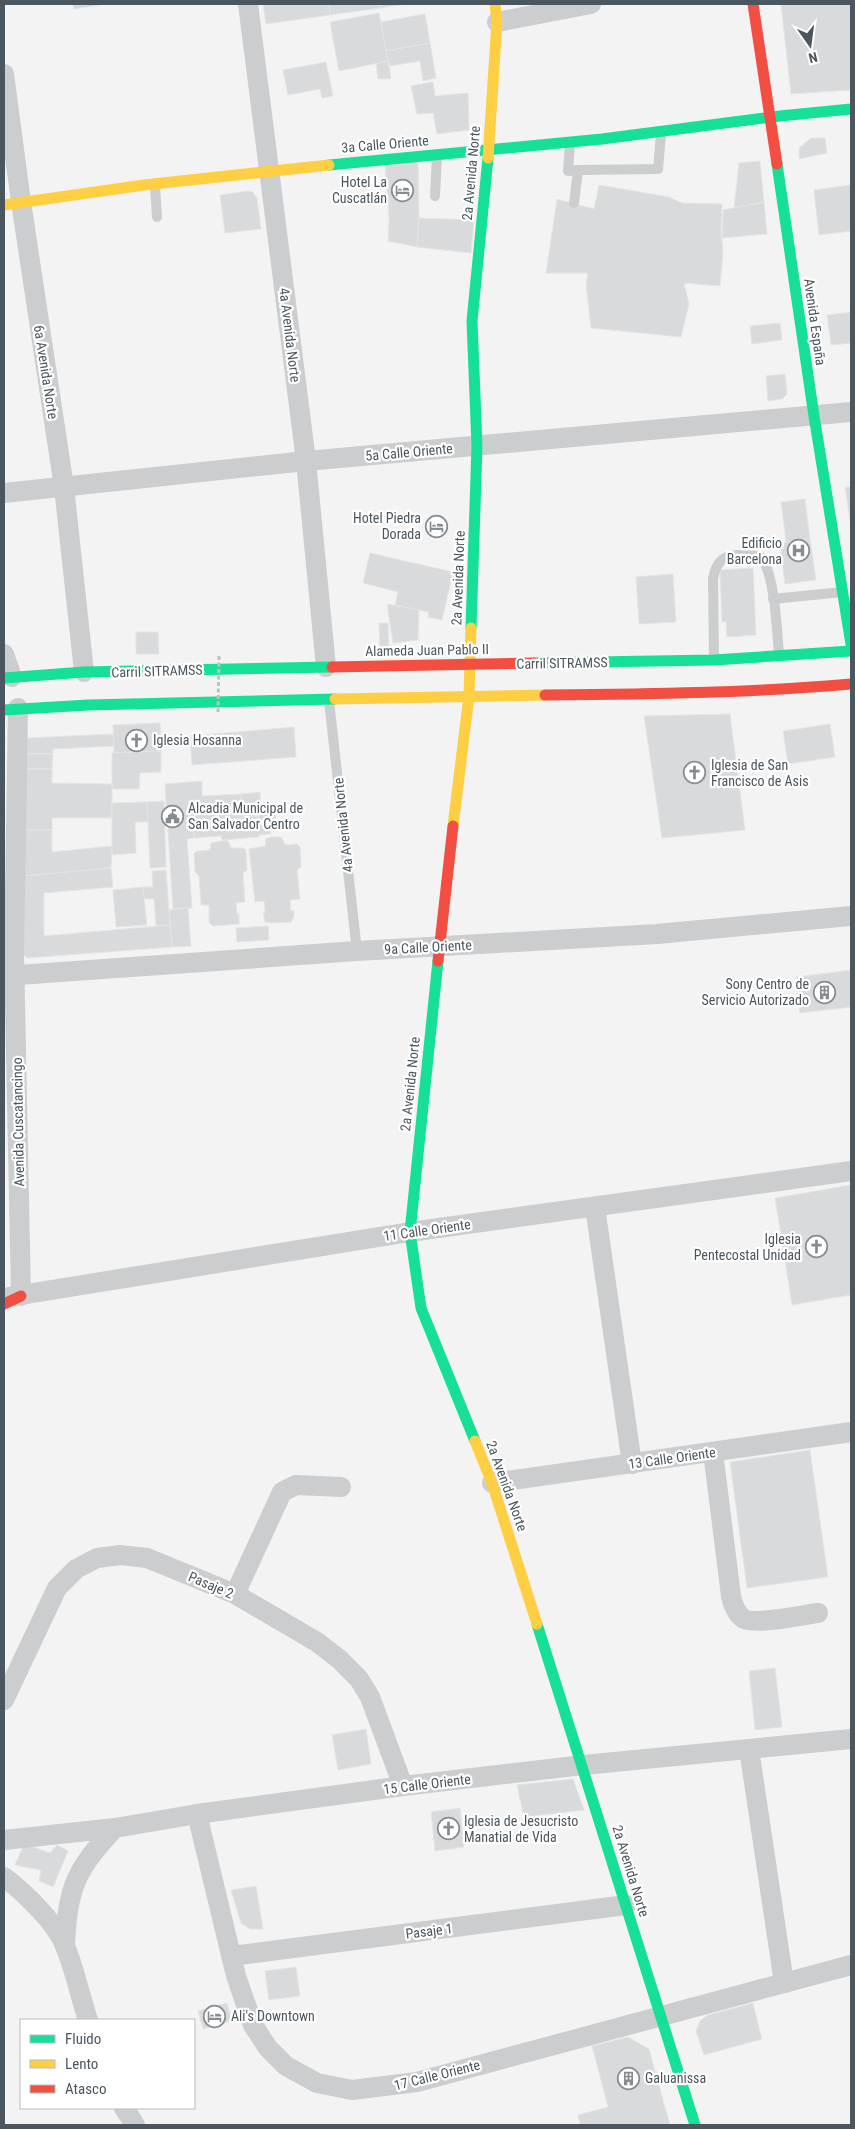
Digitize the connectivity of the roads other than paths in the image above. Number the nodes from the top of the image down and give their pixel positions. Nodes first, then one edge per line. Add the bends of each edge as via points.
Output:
1 (248, 4) edge
2 (591, 4) edge
3 (753, 4) edge
4 (496, 13) edge
5 (4, 74) edge
6 (851, 109) edge
7 (770, 116) junction
8 (661, 131) junction
9 (570, 142) junction
10 (489, 150) junction
11 (437, 155) junction
12 (268, 170) junction
13 (578, 170) junction
14 (155, 184) junction
15 (435, 196) dead end
16 (574, 203) dead end
17 (12, 204) edge
18 (158, 217) dead end
19 (851, 412) edge
20 (814, 416) junction
21 (477, 446) junction
22 (306, 461) junction
23 (64, 487) junction
24 (4, 493) edge
25 (845, 594) edge
26 (773, 599) junction
27 (851, 644) edge
28 (851, 651) edge
29 (4, 654) edge
30 (779, 656) junction
31 (714, 660) junction
32 (471, 664) junction
33 (326, 667) junction
34 (84, 672) junction
35 (8, 677) edge
36 (851, 684) edge
37 (469, 696) junction
38 (329, 700) junction
39 (11, 709) edge
40 (851, 916) edge
41 (440, 947) junction
42 (357, 951) junction
43 (9, 975) edge
44 (851, 1170) edge
45 (595, 1207) junction
46 (410, 1232) junction
47 (10, 1299) edge
48 (851, 1432) edge
49 (713, 1452) junction
50 (632, 1464) junction
51 (492, 1483) junction
52 (341, 1487) dead end
53 (235, 1594) junction
54 (818, 1613) dead end
55 (4, 1700) edge
56 (851, 1739) edge
57 (749, 1749) junction
58 (583, 1765) junction
59 (403, 1786) junction
60 (197, 1814) junction
61 (115, 1828) junction
62 (4, 1840) edge
63 (4, 1877) edge
64 (626, 1906) junction
65 (64, 1944) junction
66 (232, 1956) junction
67 (851, 1965) edge
68 (784, 1983) junction
69 (661, 2015) junction
70 (88, 2019) edge
71 (125, 2109) edge
72 (135, 2125) edge
73 (695, 2125) edge

1 - 12 street, 4a Avenida Norte
2 - 4 street
3 - 7 main road, Avenida España
4 - 10 main road, 2a Avenida Norte
5 - 17 street, 6a Avenida Norte
6 - 7 main road, 3a Calle Oriente
7 - 8 main road, 3a Calle Oriente
7 - 20 main road, Avenida España
8 - 9 main road, 3a Calle Oriente
8 - 13 lane via 658,169
9 - 10 main road, 3a Calle Oriente
9 - 13 lane via 568,171
10 - 11 main road, 3a Calle Oriente
10 - 21 main road, 2a Avenida Norte via 472,321
11 - 12 main road, 3a Calle Oriente
11 - 15 lane
12 - 14 main road, 3a Calle Oriente
12 - 22 street, 4a Avenida Norte
13 - 16 lane
14 - 17 main road, 3a Calle Oriente
14 - 18 lane
17 - 23 street, 6a Avenida Norte
19 - 20 street, 5a Calle Oriente
20 - 21 street, 5a Calle Oriente
20 - 25 main road, Avenida España
21 - 22 street, 5a Calle Oriente
21 - 32 main road, 2a Avenida Norte
22 - 23 street, 5a Calle Oriente
22 - 33 street, 4a Avenida Norte
23 - 24 street, 5a Calle Oriente
23 - 34 street, 6a Avenida Norte
25 - 26 lane
25 - 27 main road, Avenida España
26 - 30 lane
26 - 31 lane via 765,561 760,556 727,556 720,560 713,579
28 - 30 main road, Alameda Juan Pablo II
29 - 35 street
30 - 31 main road, Alameda Juan Pablo II
31 - 32 main road, Alameda Juan Pablo II
32 - 33 main road, Alameda Juan Pablo II
32 - 37 main road, 2a Avenida Norte
33 - 34 main road, Alameda Juan Pablo II
34 - 35 main road, Alameda Juan Pablo II
36 - 37 main road via 718,692
37 - 38 main road
37 - 41 main road, 2a Avenida Norte
38 - 39 main road
38 - 42 lane, 4a Avenida Norte
39 - 43 street, Avenida Cuscatancingo
40 - 41 street, 9a Calle Oriente via 657,934
41 - 42 street, 9a Calle Oriente
41 - 46 main road, 2a Avenida Norte
42 - 43 street, 9a Calle Oriente
43 - 47 street, Avenida Cuscatancingo
44 - 45 street, 11 Calle Oriente
45 - 46 street, 11 Calle Oriente
45 - 50 street
46 - 47 street, 11 Calle Oriente
46 - 51 main road, 2a Avenida Norte via 421,1308
48 - 49 street, 13 Calle Oriente
49 - 50 street, 13 Calle Oriente
49 - 54 street via 735,1610 744,1619 756,1621
50 - 51 street, 13 Calle Oriente
51 - 58 main road, 2a Avenida Norte
52 - 53 street via 296,1485 282,1492
53 - 55 street, Pasaje 2 via 147,1558 120,1555 98,1558 76,1569 57,1588
53 - 59 street, Pasaje 2 via 317,1642 359,1679 380,1719
56 - 57 street, 15 Calle Oriente
57 - 58 street, 15 Calle Oriente
57 - 68 street
58 - 59 street, 15 Calle Oriente
58 - 64 main road, 2a Avenida Norte
59 - 60 street, 15 Calle Oriente
60 - 61 street, 15 Calle Oriente
60 - 66 street, 17 Calle Oriente
61 - 62 street, 15 Calle Oriente
61 - 65 street via 92,1852 75,1880 66,1912
63 - 65 street via 42,1912
64 - 66 street, Pasaje 1
64 - 69 main road, 2a Avenida Norte
65 - 70 street
66 - 69 street, 17 Calle Oriente via 253,2025 268,2048 286,2066 317,2083 352,2090 417,2082
67 - 68 street, 17 Calle Oriente
68 - 69 street, 17 Calle Oriente
69 - 73 main road, 2a Avenida Norte
71 - 72 street

